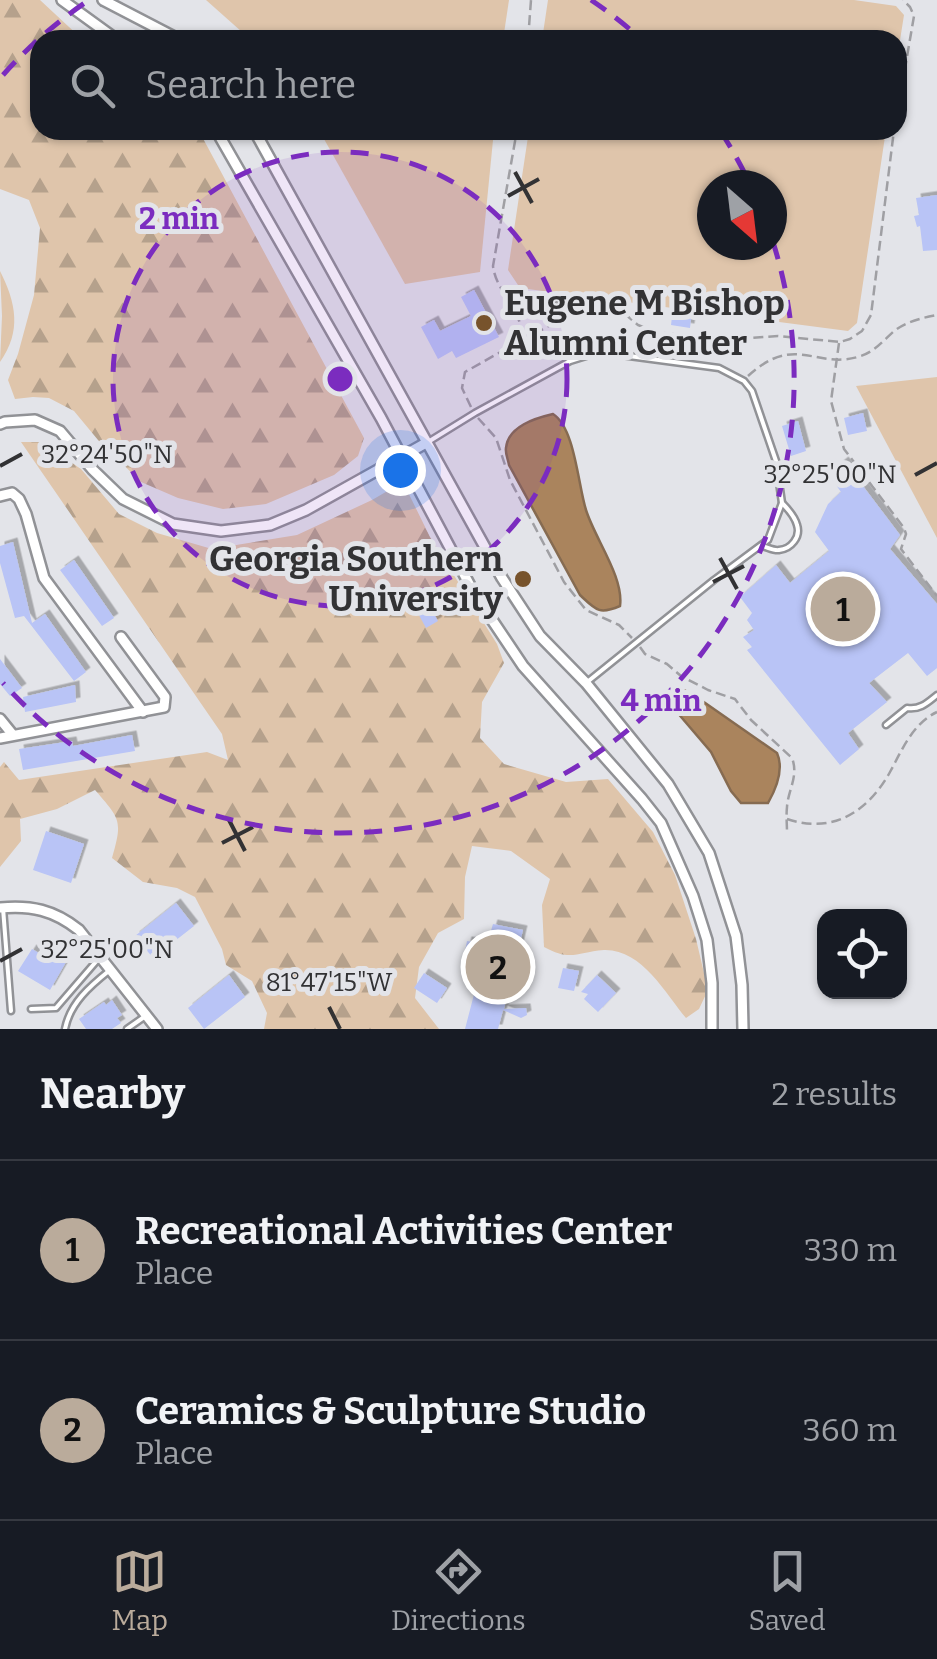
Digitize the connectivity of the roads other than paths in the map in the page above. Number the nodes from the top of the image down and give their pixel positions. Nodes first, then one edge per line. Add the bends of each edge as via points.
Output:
1 (62, 0) edge
2 (103, 0) edge
3 (103, 30) edge
4 (161, 30) edge
5 (222, 140) edge
6 (259, 140) edge
7 (0, 424) edge
8 (426, 443) junction
9 (401, 458) junction
10 (0, 496) edge
11 (782, 503) junction
12 (760, 545) junction
13 (121, 637) dead end
14 (586, 684) junction
15 (937, 695) edge
16 (143, 712) junction
17 (0, 719) edge
18 (886, 725) dead end
19 (13, 735) junction
20 (0, 738) edge
21 (1, 908) edge
22 (100, 957) junction
23 (110, 970) junction
24 (31, 1009) dead end
25 (10, 1011) dead end
26 (146, 1015) junction
27 (64, 1029) edge
28 (128, 1029) edge
29 (157, 1029) edge
30 (712, 1029) edge
31 (743, 1029) edge

1 - 3 street
2 - 4 street
5 - 9 street
6 - 8 street
7 - 9 street via 35,420 60,431 123,500 173,524 221,531 270,525
8 - 9 street
8 - 11 lane via 570,361 600,352 720,368 752,391 776,461
8 - 14 street via 540,636
9 - 30 street via 474,593 524,666 660,823 706,940
10 - 16 street via 19,499 44,578
11 - 12 lane
11 - 12 lane via 797,525 794,542 785,550
12 - 14 lane
13 - 16 street via 165,696 164,708
14 - 31 street via 668,784 709,853 736,936
15 - 18 lane
16 - 19 street
17 - 19 street
19 - 20 street
21 - 22 street via 63,917
21 - 25 lane
22 - 23 street
22 - 24 lane via 56,1008
23 - 26 street
23 - 27 lane via 74,1006
26 - 28 lane
26 - 29 street

